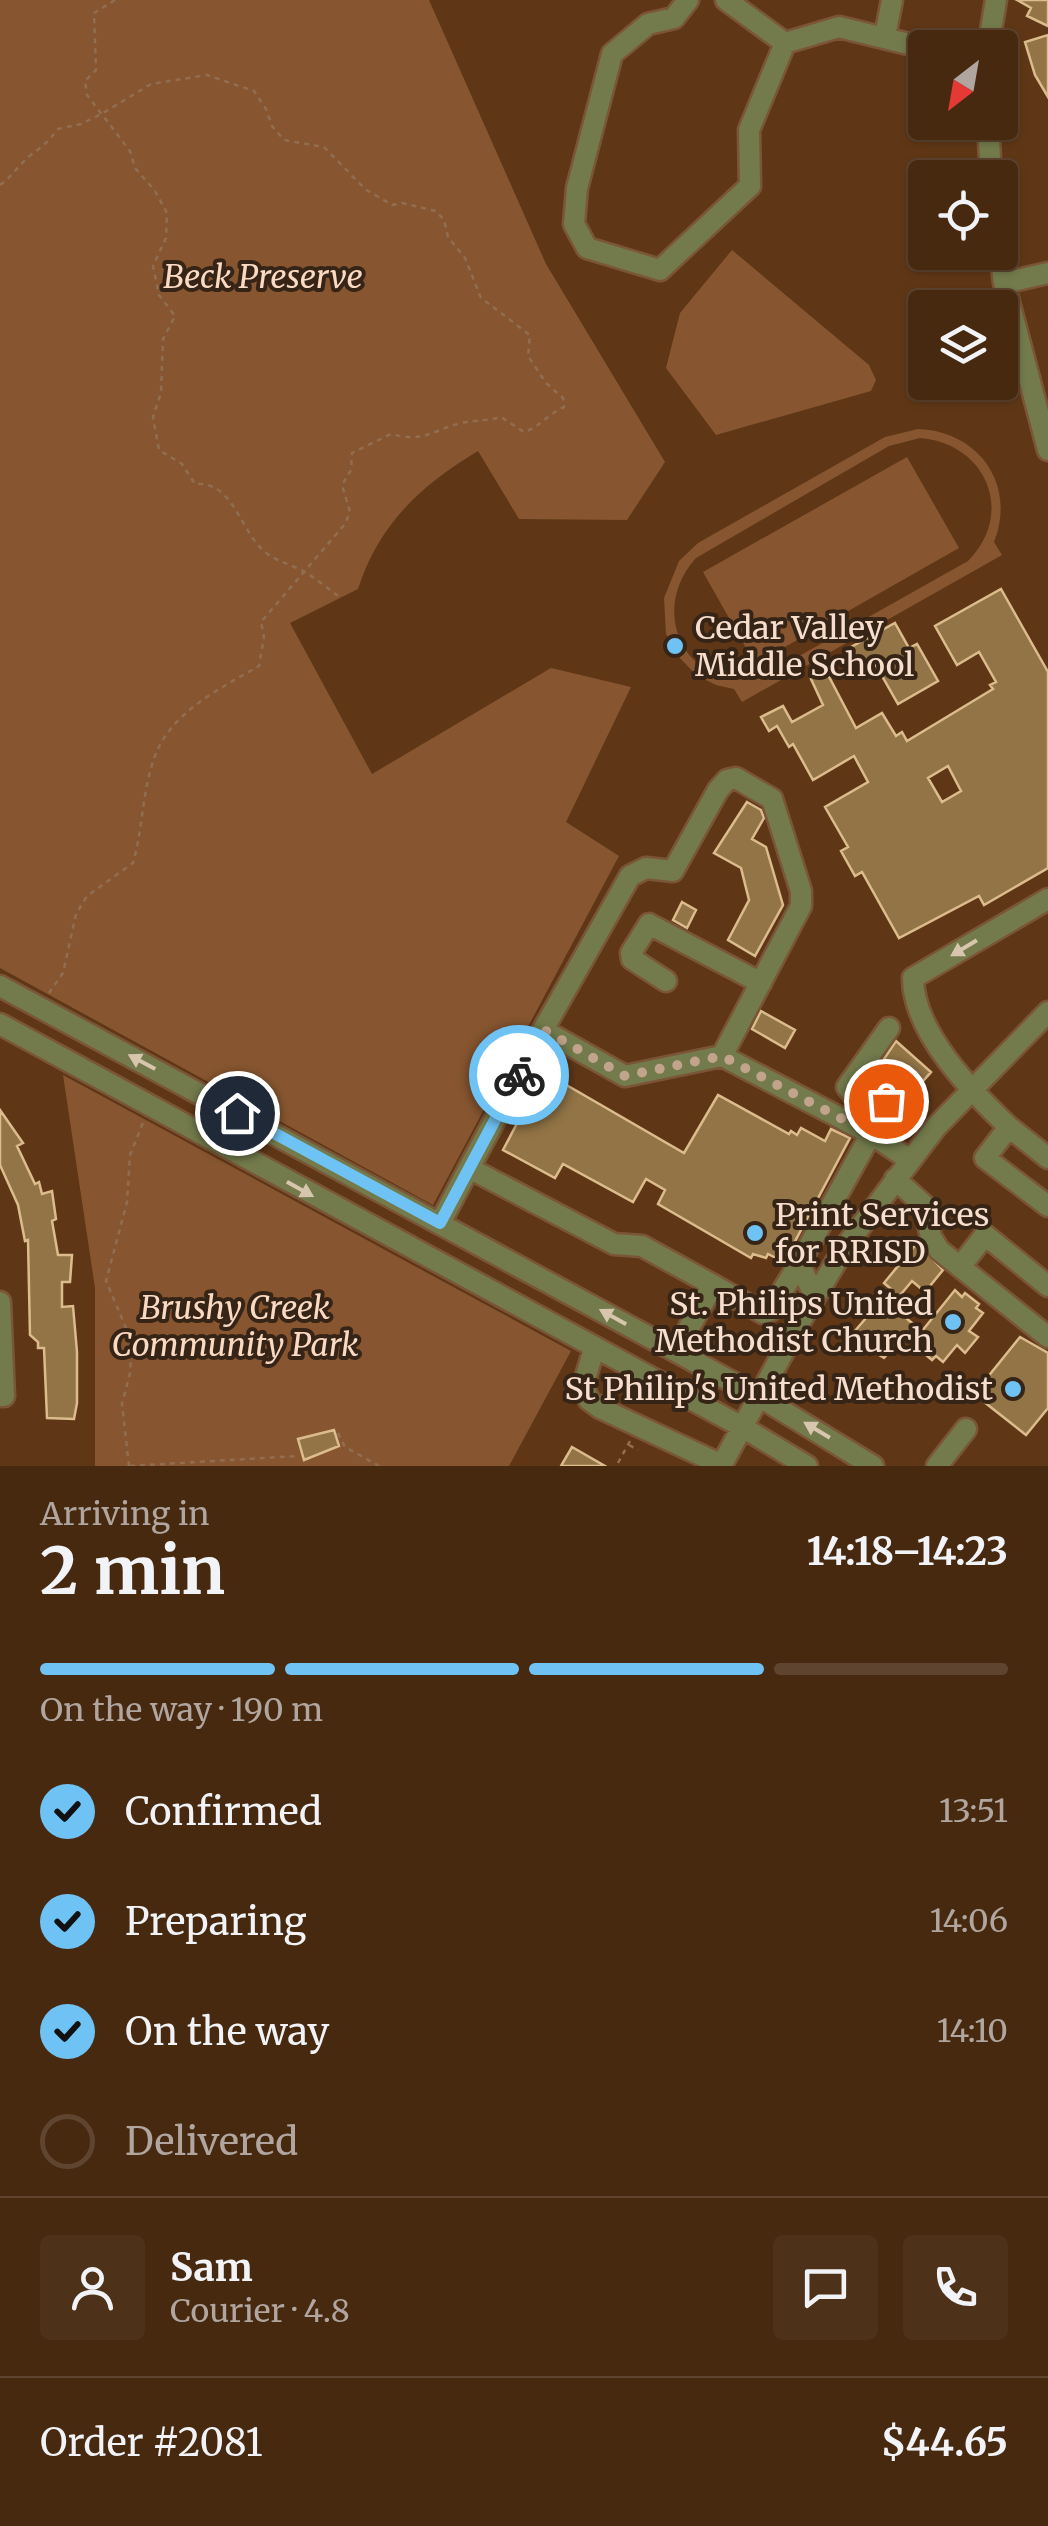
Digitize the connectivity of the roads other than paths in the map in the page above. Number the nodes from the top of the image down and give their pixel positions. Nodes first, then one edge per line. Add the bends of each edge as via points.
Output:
1 (688, 0) edge
2 (726, 0) edge
3 (892, 0) edge
4 (996, 0) edge
5 (991, 30) edge
6 (885, 36) junction
7 (785, 43) junction
8 (908, 43) edge
9 (1002, 270) edge
10 (1048, 274) edge
11 (1004, 283) junction
12 (1048, 450) edge
13 (1048, 898) edge
14 (666, 981) dead end
15 (761, 983) junction
16 (0, 986) edge
17 (1048, 1012) edge
18 (0, 1024) edge
19 (889, 1028) dead end
20 (544, 1030) junction
21 (722, 1056) junction
22 (970, 1090) junction
23 (886, 1101) dead end
24 (861, 1104) junction
25 (848, 1122) junction
26 (1008, 1127) junction
27 (871, 1134) junction
28 (1048, 1158) edge
29 (910, 1160) junction
30 (469, 1168) junction
31 (895, 1179) junction
32 (1048, 1206) edge
33 (440, 1223) junction
34 (799, 1264) junction
35 (960, 1266) junction
36 (713, 1285) junction
37 (1048, 1286) edge
38 (815, 1296) junction
39 (0, 1302) edge
40 (1048, 1337) edge
41 (594, 1348) junction
42 (676, 1351) junction
43 (2, 1396) edge
44 (760, 1397) junction
45 (744, 1428) junction
46 (966, 1429) dead end
47 (722, 1466) edge
48 (808, 1466) edge
49 (872, 1466) edge
50 (937, 1466) edge

1 - 7 street via 674,18 648,24 612,54 577,188 574,224 587,248 660,270 750,186 750,130
2 - 7 street
3 - 6 street
4 - 5 street
6 - 7 street via 839,27
6 - 8 street
9 - 11 street
10 - 11 street
11 - 12 street
13 -> 22 street via 913,978 925,1020
14 - 15 street via 632,959 650,924
15 - 20 street via 797,916 801,890 772,799 736,778 718,790 673,871 646,868 630,876
15 - 21 street
33 -> 16 street
17 - 22 street
18 -> 41 street
19 - 24 street via 847,1087
20 - 21 street via 625,1076
20 - 30 street
21 - 25 street
22 - 26 street
22 - 29 street
23 - 24 street via 876,1112
24 - 25 street
25 - 27 street
26 - 28 street
26 - 32 street via 985,1158
27 - 29 street
27 - 34 street
29 - 31 street
30 - 33 street
30 - 36 street via 614,1244 642,1246
31 - 35 street via 924,1205 931,1238
31 - 38 street
42 -> 33 street
34 - 36 street via 763,1313
34 - 38 street
35 - 37 street via 985,1235
35 - 40 street
36 - 42 street
38 - 44 street
39 - 43 street
41 - 45 street
41 - 47 street via 583,1386 589,1400
42 - 44 street
44 - 45 street
49 -> 44 street
45 - 47 street
45 - 48 street
46 - 50 street

